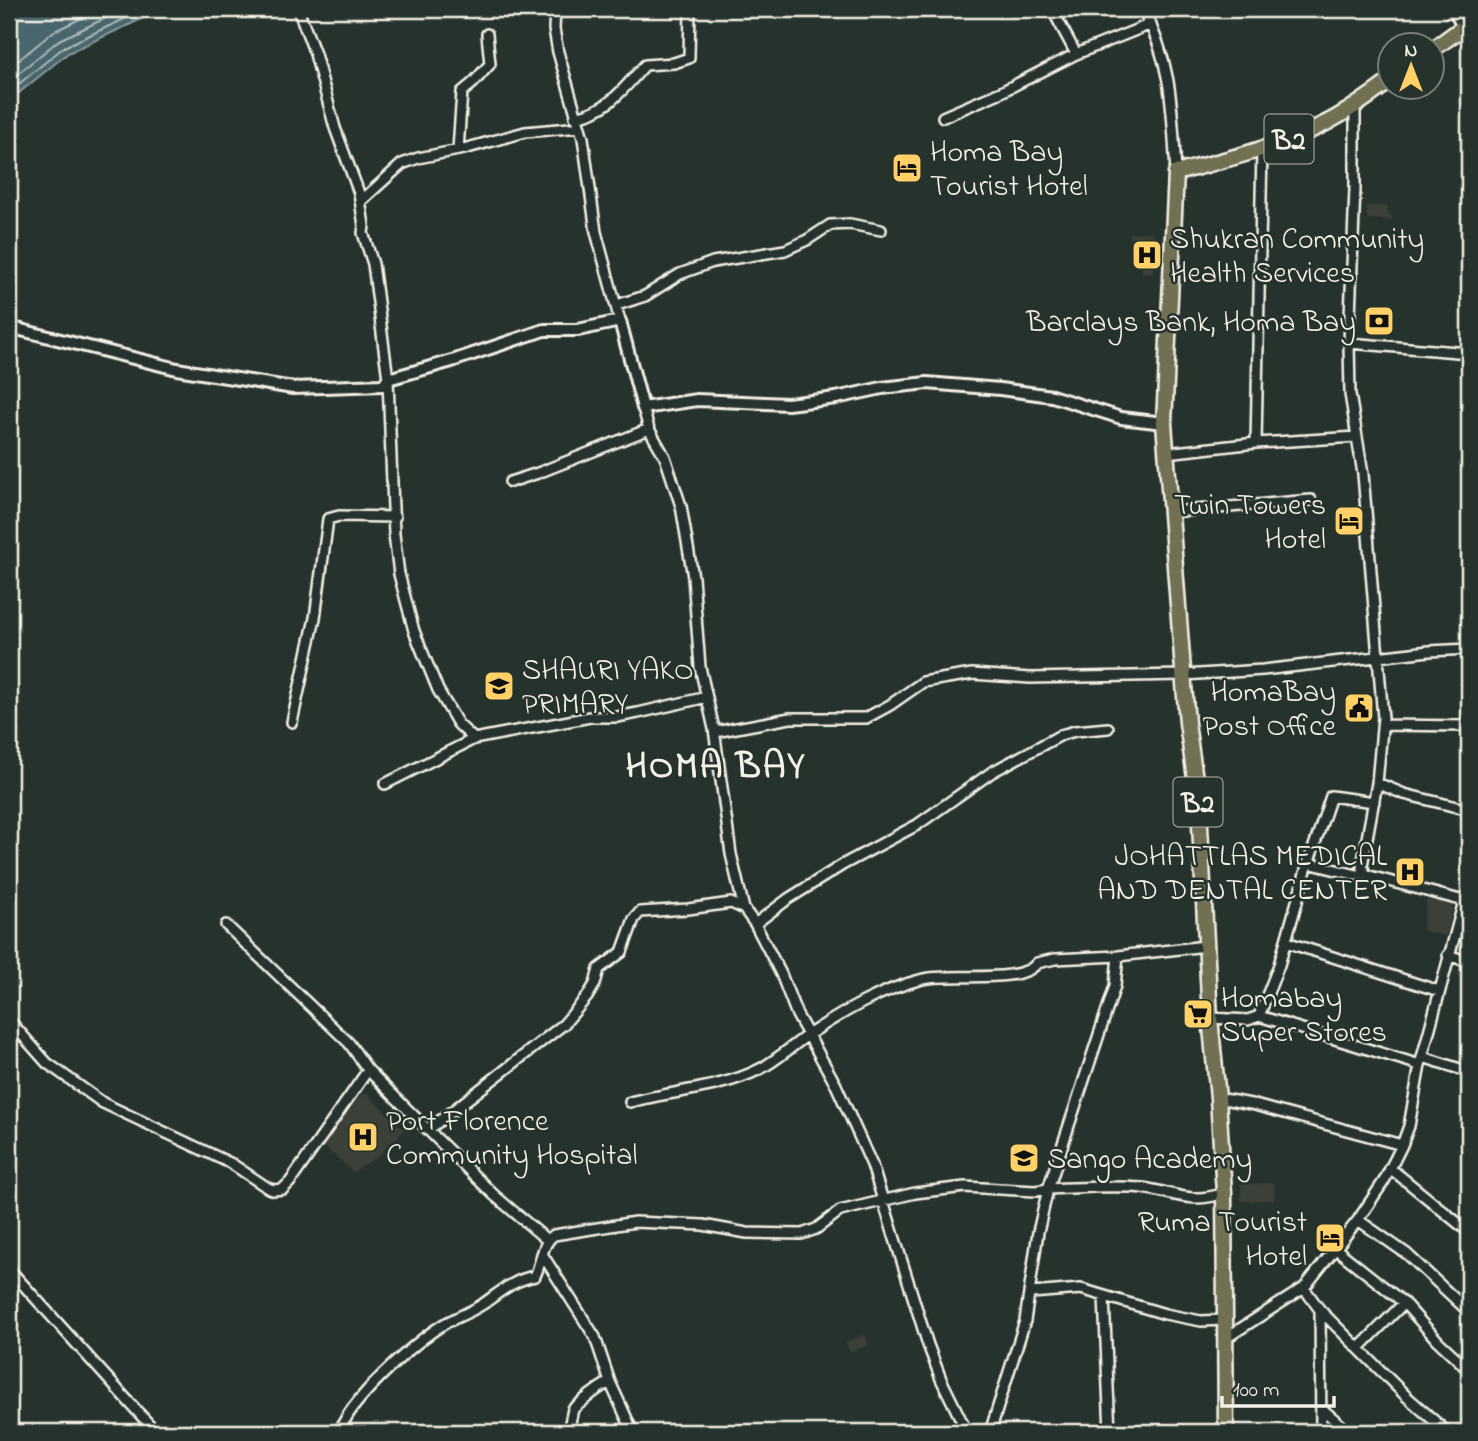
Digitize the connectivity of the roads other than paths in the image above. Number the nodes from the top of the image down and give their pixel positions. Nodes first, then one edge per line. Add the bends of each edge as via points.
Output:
1 (298, 9) edge
2 (555, 9) edge
3 (690, 9) edge
4 (1052, 9) edge
5 (1145, 9) edge
6 (1453, 9) edge
7 (1151, 24) junction
8 (1466, 25) edge
9 (487, 34) dead end
10 (1446, 40) edge
11 (1076, 54) junction
12 (1376, 92) edge
13 (1355, 107) junction
14 (575, 117) junction
15 (943, 117) dead end
16 (580, 127) junction
17 (1262, 149) junction
18 (458, 150) junction
19 (1176, 173) junction
20 (360, 202) junction
21 (881, 230) dead end
22 (617, 305) junction
23 (620, 321) junction
24 (9, 327) edge
25 (1349, 343) junction
26 (1469, 353) edge
27 (388, 379) junction
28 (643, 408) junction
29 (1164, 423) junction
30 (649, 429) junction
31 (1357, 437) junction
32 (1256, 443) junction
33 (1166, 453) junction
34 (510, 482) dead end
35 (1311, 500) dead end
36 (1171, 512) junction
37 (395, 517) junction
38 (1469, 649) edge
39 (1378, 658) junction
40 (1183, 675) junction
41 (707, 697) junction
42 (292, 722) dead end
43 (1382, 725) junction
44 (1469, 726) edge
45 (1108, 728) dead end
46 (714, 729) junction
47 (474, 739) junction
48 (1377, 783) junction
49 (385, 784) dead end
50 (1374, 802) junction
51 (1469, 810) edge
52 (1308, 863) junction
53 (1366, 875) junction
54 (1467, 897) edge
55 (744, 909) junction
56 (755, 924) junction
57 (226, 925) dead end
58 (1286, 942) junction
59 (1206, 946) junction
60 (1448, 955) junction
61 (1118, 956) junction
62 (1469, 962) edge
63 (1439, 991) junction
64 (1259, 1016) junction
65 (1210, 1018) junction
66 (9, 1020) edge
67 (808, 1036) junction
68 (1422, 1061) junction
69 (368, 1070) junction
70 (1469, 1072) edge
71 (1218, 1098) junction
72 (630, 1102) dead end
73 (428, 1130) junction
74 (1402, 1145) junction
75 (1390, 1168) junction
76 (1048, 1189) junction
77 (1224, 1193) junction
78 (885, 1201) junction
79 (1358, 1220) junction
80 (1469, 1233) edge
81 (547, 1240) junction
82 (1336, 1249) junction
83 (542, 1254) junction
84 (9, 1269) edge
85 (1304, 1288) junction
86 (1031, 1293) junction
87 (1104, 1297) junction
88 (1404, 1303) junction
89 (1320, 1310) junction
90 (1469, 1312) edge
91 (1224, 1320) junction
92 (1226, 1338) junction
93 (1359, 1348) junction
94 (1469, 1350) edge
95 (1466, 1367) edge
96 (610, 1382) junction
97 (1321, 1408) junction
98 (156, 1432) edge
99 (340, 1432) edge
100 (568, 1432) edge
101 (633, 1432) edge
102 (967, 1432) edge
103 (990, 1432) edge
104 (1110, 1432) edge
105 (1226, 1432) edge
106 (1321, 1432) edge
107 (1349, 1432) edge
108 (1447, 1432) edge

1 - 20 street
2 - 14 street via 558,52
3 - 14 street via 689,58 646,65 607,106
4 - 11 street
5 - 7 street
6 - 8 street
7 - 11 street
7 - 19 street via 1168,71
8 - 10 highway
9 - 18 street via 490,64 463,92
11 - 15 street
12 - 13 highway, B2
13 - 17 highway, B2
13 - 25 street
14 - 16 street
16 - 18 street via 525,132
16 - 22 street via 596,232
17 - 19 highway, B2
17 - 32 street
18 - 20 street via 402,164
19 - 29 highway, B2
20 - 27 street
21 - 22 street via 830,225 785,250 713,262
22 - 23 street
23 - 27 street via 578,330 544,330
23 - 28 street
24 - 27 street via 177,369 293,388 384,385
25 - 26 street
25 - 31 street
27 - 37 street
28 - 29 street via 697,400 788,404 927,383 1052,396 1121,418
28 - 30 street
29 - 33 highway, B2
30 - 34 street
30 - 41 street via 665,457 681,506
31 - 32 street
31 - 39 street
32 - 33 street
33 - 36 highway, B2
35 - 36 street
36 - 40 highway, B2
37 - 42 street via 328,519 315,618
37 - 47 street via 399,574 414,631 438,690 458,724
38 - 39 street
39 - 40 street
39 - 43 street
40 - 46 street via 951,676 923,682 866,718 790,718
40 - 59 highway, B2 via 1199,806
41 - 46 street
41 - 47 street via 617,717 577,719
43 - 44 street
43 - 48 street
45 - 56 street via 1061,735 1002,766 917,825 844,864
46 - 55 street via 731,854
47 - 49 street
48 - 50 street
48 - 51 street
50 - 52 street via 1331,796
50 - 53 street via 1362,866
52 - 53 street
52 - 58 street
53 - 54 street
54 - 60 street
55 - 56 street
55 - 73 street via 731,903 640,912 622,952 599,969 587,997 564,1024
56 - 67 street
57 - 69 street via 349,1042
58 - 63 street
58 - 64 street
59 - 61 street
59 - 65 highway, B2
60 - 62 street
60 - 63 street
61 - 67 street via 1055,959 1013,975 924,978 864,1002
61 - 76 street via 1115,986
63 - 68 street
64 - 65 street via 1248,1020
64 - 68 street
65 - 71 highway, B2
66 - 69 street via 47,1063 103,1103 232,1164 273,1190 290,1182
67 - 72 street via 738,1079
67 - 78 street via 836,1085
68 - 70 street
68 - 74 street
69 - 73 street
71 - 74 street
71 - 77 highway, B2
73 - 81 street
74 - 75 street
75 - 79 street
75 - 80 street
76 - 77 street via 1145,1189 1191,1198
76 - 78 street via 965,1187
76 - 86 street
77 - 91 highway, B2
78 - 81 street via 840,1211 802,1234 635,1222
78 - 102 street via 928,1345
79 - 82 street
79 - 90 street via 1406,1254
81 - 83 street
82 - 85 street
82 - 88 street
83 - 96 street via 595,1337
83 - 99 street via 535,1276 521,1278 442,1326 384,1373 342,1421
84 - 98 street
85 - 89 street
85 - 92 street
86 - 87 street via 1081,1289
86 - 103 street
87 - 91 street via 1201,1321
87 - 104 street
88 - 93 street
88 - 95 street
89 - 93 street
89 - 97 street
91 - 92 highway, B2
92 - 105 highway, B2
93 - 108 street
94 - 95 street
96 - 100 street via 594,1389 573,1409
96 - 101 street
97 - 106 street
97 - 107 street

